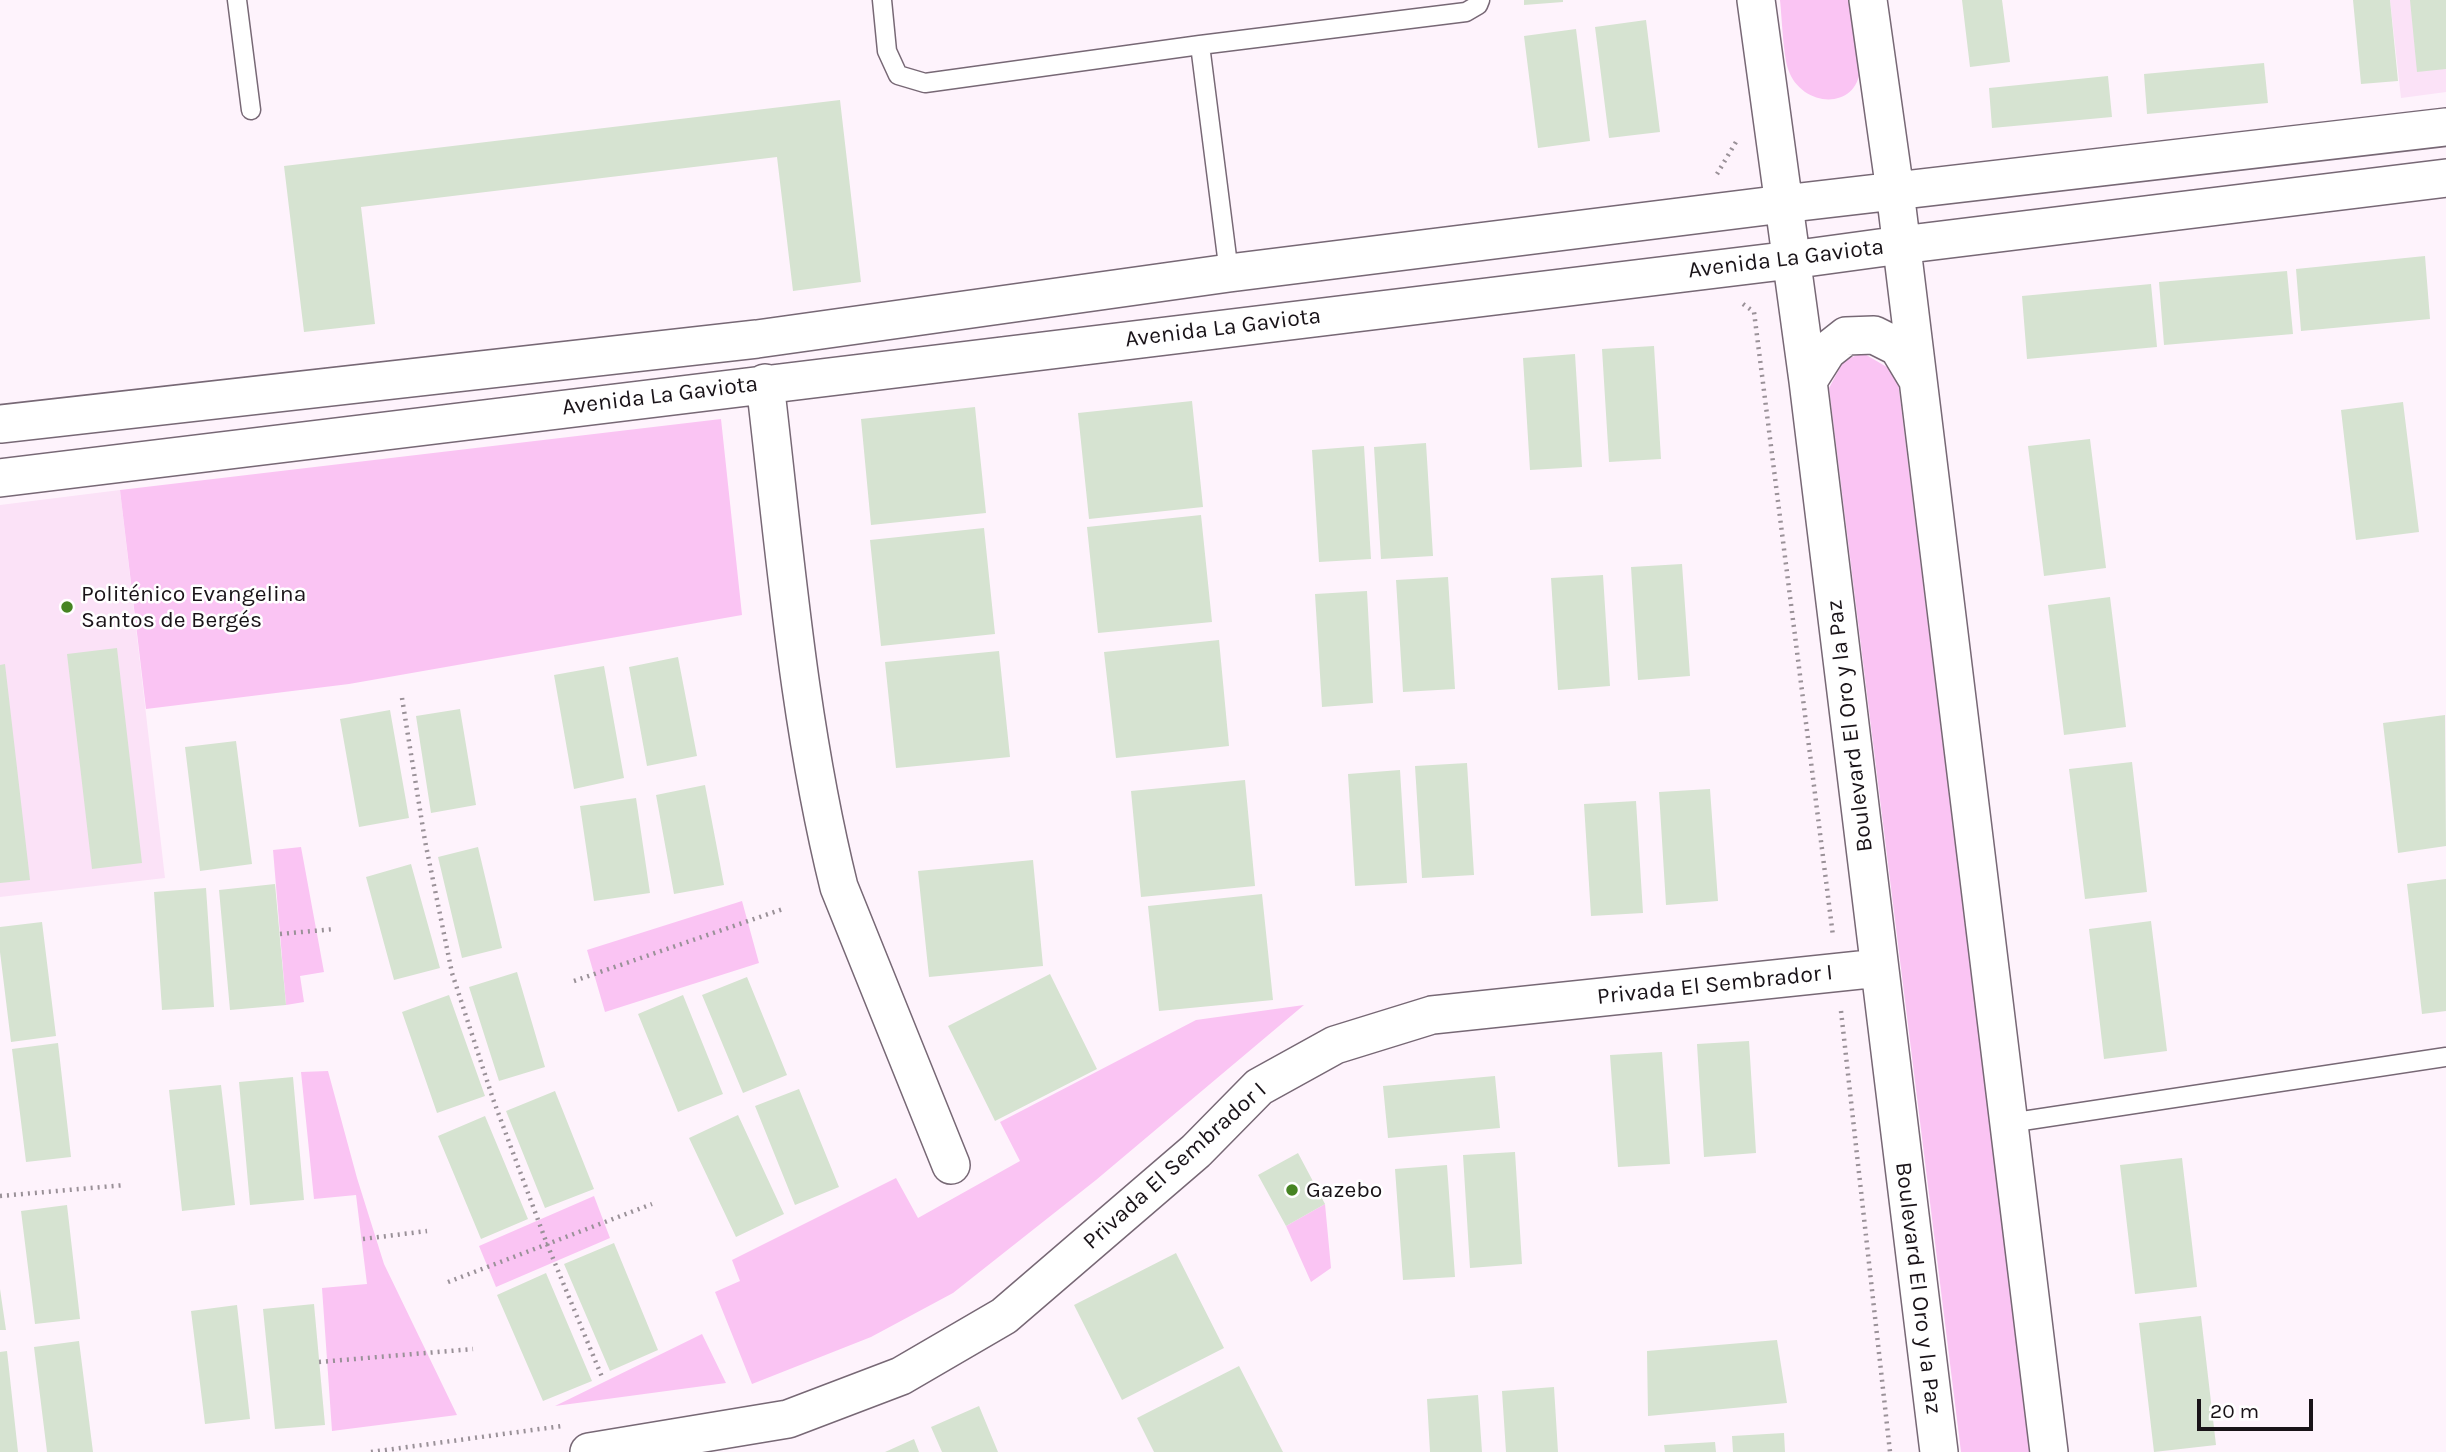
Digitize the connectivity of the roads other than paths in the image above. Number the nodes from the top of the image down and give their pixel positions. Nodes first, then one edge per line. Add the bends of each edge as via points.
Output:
1 (237, 0) edge
2 (882, 0) edge
3 (1480, 0) edge
4 (1756, 0) edge
5 (1868, 0) edge
6 (1200, 45) junction
7 (251, 110) dead end
8 (2446, 127) edge
9 (2446, 177) edge
10 (1895, 191) junction
11 (1783, 204) junction
12 (1901, 244) junction
13 (1791, 260) junction
14 (1228, 273) junction
15 (1916, 377) junction
16 (1808, 381) junction
17 (765, 383) junction
18 (0, 424) edge
19 (0, 478) edge
20 (1879, 968) junction
21 (2446, 1057) edge
22 (2009, 1122) junction
23 (951, 1165) dead end
24 (589, 1452) edge
25 (1939, 1452) edge
26 (2049, 1452) edge

1 - 7 lane
2 - 6 lane via 887,51 898,75 925,83
3 - 6 lane via 1466,12
4 - 11 street, Boulevard El Oro y la Paz
5 - 10 street
6 - 14 lane
8 - 10 street, Avenida La Gaviota
9 - 12 street, Avenida La Gaviota
10 - 11 street, Avenida La Gaviota
10 - 12 street
11 - 13 street, Boulevard El Oro y la Paz
11 - 14 street, Avenida La Gaviota
12 - 13 street, Avenida La Gaviota
12 - 15 street
13 - 16 street, Boulevard El Oro y la Paz
13 - 17 street, Avenida La Gaviota
14 - 18 street, Avenida La Gaviota via 757,339
15 - 16 street via 1898,347 1874,335 1846,336 1827,351
15 - 22 street
16 - 20 street, Boulevard El Oro y la Paz
17 - 19 street, Avenida La Gaviota
17 - 23 street via 804,716 827,839 839,887
20 - 24 street, Privada El Sembrador I via 1432,1015 1335,1045 1259,1087 1196,1150 1004,1316 901,1376 788,1419
20 - 25 street, Boulevard El Oro y la Paz
21 - 22 lane
22 - 26 street

